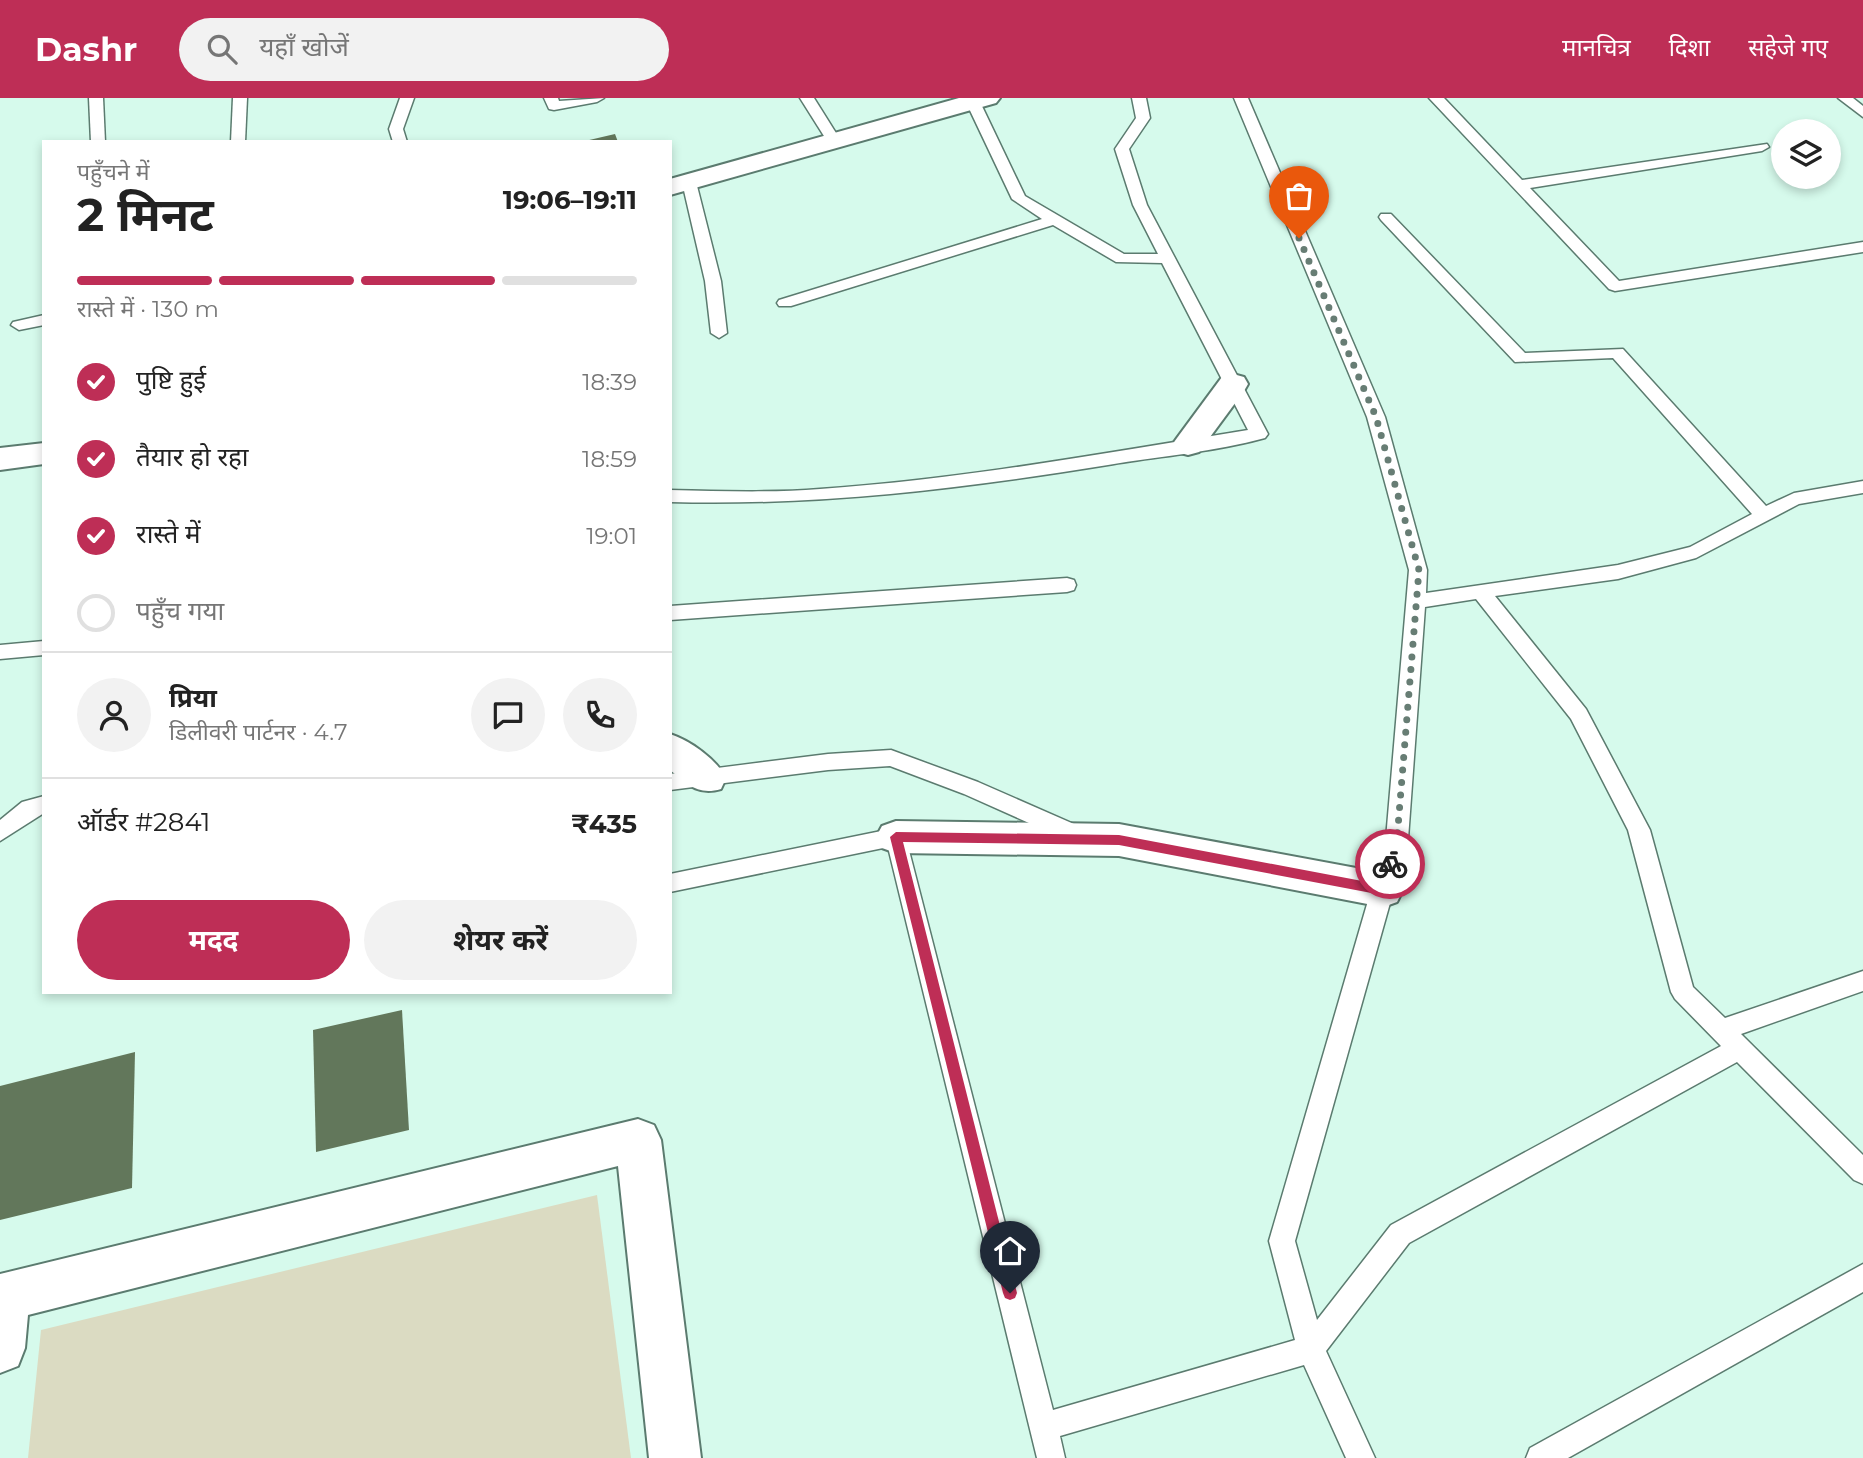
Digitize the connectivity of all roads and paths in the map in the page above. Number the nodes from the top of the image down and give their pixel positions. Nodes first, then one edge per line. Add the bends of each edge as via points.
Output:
1 (96, 98) edge
2 (240, 98) edge
3 (407, 98) edge
4 (551, 98) edge
5 (597, 98) edge
6 (807, 98) edge
7 (1139, 98) edge
8 (1241, 98) edge
9 (1438, 98) edge
10 (1845, 98) edge
11 (980, 100) edge
12 (1863, 113) edge
13 (98, 140) edge
14 (238, 140) edge
15 (399, 140) edge
16 (834, 141) junction
17 (1762, 147) dead end
18 (679, 184) edge
19 (1519, 186) junction
20 (1386, 217) dead end
21 (1055, 220) junction
22 (1863, 247) edge
23 (1167, 258) junction
24 (785, 303) dead end
25 (42, 320) edge
26 (19, 325) dead end
27 (719, 332) dead end
28 (1233, 384) junction
29 (1188, 445) junction
30 (42, 453) edge
31 (0, 459) edge
32 (1863, 487) edge
33 (672, 496) edge
34 (1764, 515) junction
35 (1067, 585) dead end
36 (1481, 592) junction
37 (1416, 601) junction
38 (672, 613) edge
39 (42, 648) edge
40 (0, 652) edge
41 (672, 752) edge
42 (689, 780) edge
43 (42, 805) edge
44 (0, 832) edge
45 (896, 837) junction
46 (1090, 840) junction
47 (672, 883) edge
48 (1382, 890) junction
49 (1863, 981) edge
50 (1721, 1030) junction
51 (1739, 1049) junction
52 (1863, 1172) edge
53 (1863, 1277) edge
54 (3, 1297) edge
55 (0, 1348) edge
56 (1311, 1349) junction
57 (1044, 1427) junction
58 (675, 1458) edge
59 (1051, 1458) edge
60 (1361, 1458) edge
61 (1540, 1458) edge

1 - 13 lane
2 - 14 lane
3 - 15 lane via 396,128
4 - 5 lane via 554,106
6 - 16 lane
7 - 23 lane via 1143,118 1122,149 1140,205
8 - 37 lane via 1376,417 1419,570
9 - 19 lane
10 - 12 lane
11 - 16 street
11 - 21 lane via 1019,199
16 - 18 street
17 - 19 lane
18 - 27 lane via 713,281
19 - 22 lane via 1615,286
20 - 34 lane via 1521,358 1617,353
21 - 23 lane via 1121,259
21 - 24 lane
23 - 28 lane
25 - 26 lane
28 - 29 street
28 - 29 lane via 1259,434
29 - 33 lane via 888,491 718,499
30 - 31 street
32 - 34 lane via 1794,499
34 - 36 lane via 1696,552 1618,572
35 - 38 lane
36 - 37 lane
36 - 50 lane via 1579,714 1639,830 1683,992
37 - 48 lane via 1397,839
39 - 40 lane
41 - 42 street
42 - 46 lane via 891,758
43 - 44 lane via 30,808
45 - 46 street
45 - 47 lane
45 - 57 lane
46 - 48 street via 1119,840
48 - 56 lane via 1282,1241
49 - 50 lane
50 - 51 lane
51 - 52 lane
51 - 56 lane via 1400,1234
53 - 61 lane
54 - 55 street
54 - 58 street via 638,1140
56 - 57 lane
56 - 60 lane
57 - 59 lane

